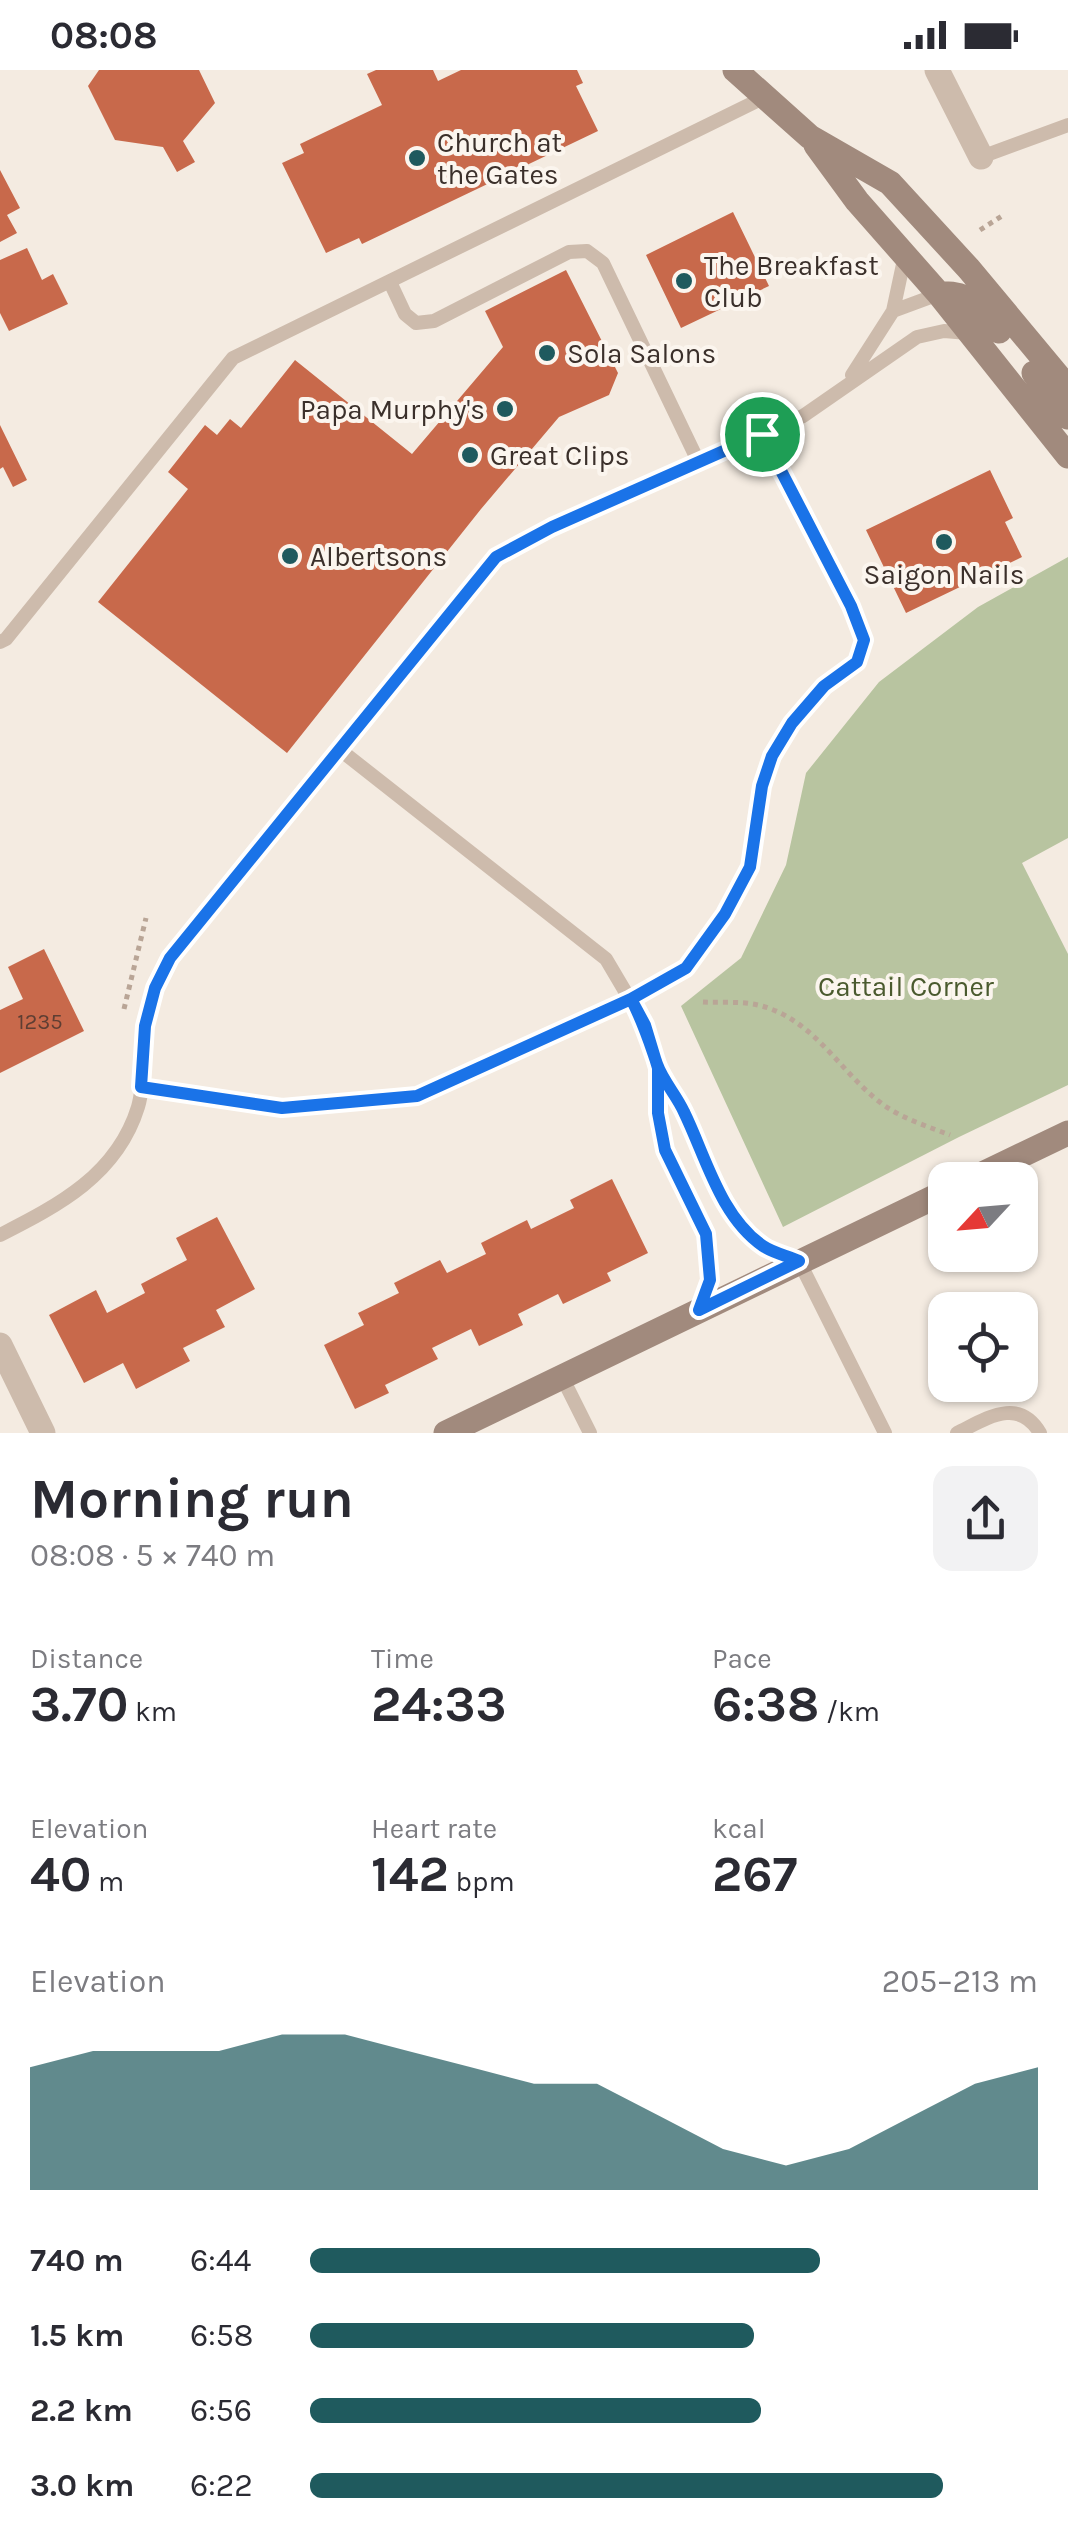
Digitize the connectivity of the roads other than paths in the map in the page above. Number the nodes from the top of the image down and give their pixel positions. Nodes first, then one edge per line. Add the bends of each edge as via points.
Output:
1 (735, 70) edge
2 (937, 70) edge
3 (765, 97) junction
4 (1068, 125) edge
5 (810, 136) junction
6 (980, 157) joint
7 (905, 255) junction
8 (390, 282) junction
9 (940, 294) junction
10 (893, 311) junction
11 (971, 333) junction
12 (846, 384) junction
13 (1068, 388) edge
14 (1068, 417) edge
15 (762, 434) junction
16 (1068, 456) edge
17 (698, 461) junction
18 (0, 642) edge
19 (339, 749) junction
20 (631, 999) junction
21 (658, 1068) junction
22 (141, 1087) junction
23 (1068, 1133) edge
24 (1008, 1162) edge
25 (928, 1200) edge
26 (0, 1235) edge
27 (799, 1261) junction
28 (699, 1310) junction
29 (0, 1344) edge
30 (562, 1376) junction
31 (44, 1433) edge
32 (446, 1433) edge
33 (590, 1433) edge
34 (884, 1433) edge
35 (957, 1433) edge
36 (1040, 1433) edge

1 - 3 main road
2 - 6 street
3 - 5 main road
3 - 8 lane
4 - 6 lane
5 - 7 main road
5 - 13 main road via 890,183
7 - 9 main road
7 - 10 lane
8 - 17 lane via 416,323 434,321 569,252 587,251 602,263
8 - 18 lane via 233,358
9 - 10 lane
9 - 11 main road
9 - 14 main road via 959,292 977,306
10 - 12 lane
11 - 12 lane via 916,338
11 - 16 main road
12 - 15 lane via 803,416
15 - 17 lane
15 - 20 lane via 864,640 857,662 824,686 772,756 750,867 725,914 686,968
17 - 19 lane via 496,557
19 - 20 lane via 583,938 606,959
19 - 22 lane via 170,958 145,1026
20 - 21 lane
20 - 22 lane via 417,1096 282,1108
21 - 27 lane via 735,1219 764,1246
21 - 28 lane via 665,1150 698,1212 710,1256
22 - 26 lane via 121,1144 98,1175 65,1202
23 - 24 main road
25 - 27 main road
27 - 28 main road
27 - 34 lane
28 - 30 main road
29 - 31 street
30 - 32 main road
30 - 33 lane
35 - 36 lane via 1007,1410

